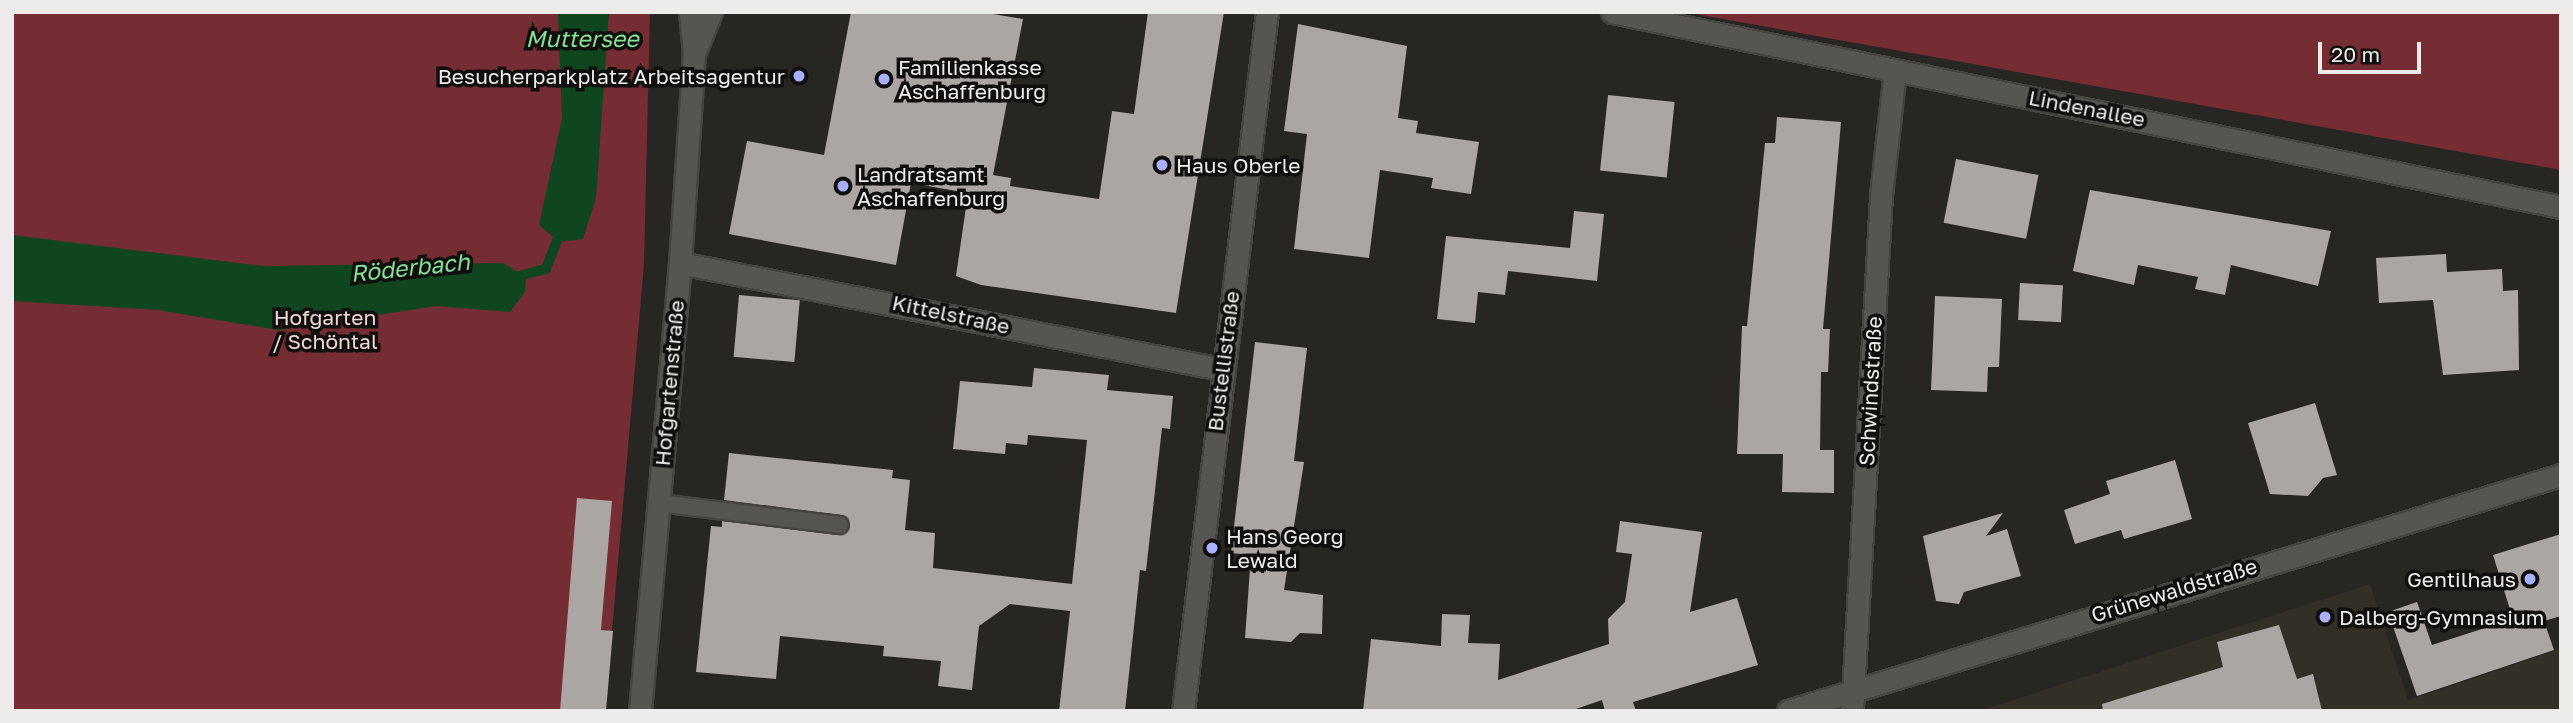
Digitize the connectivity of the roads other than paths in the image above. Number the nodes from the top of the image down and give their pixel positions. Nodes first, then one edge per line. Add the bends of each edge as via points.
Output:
1 (690, 12) edge
2 (711, 12) edge
3 (1267, 12) edge
4 (1612, 12) edge
5 (694, 54) junction
6 (1895, 71) junction
7 (2561, 207) edge
8 (680, 263) junction
9 (1221, 369) junction
10 (2561, 475) edge
11 (658, 503) junction
12 (840, 524) dead end
13 (1855, 689) junction
14 (640, 711) edge
15 (1183, 711) edge
16 (1788, 711) edge
17 (1852, 711) edge

1 - 5 street, Hofgartenstraße
2 - 5 street, Hofgartenstraße
3 - 9 street, Bustellistraße
4 - 6 street, Lindenallee
5 - 8 street, Hofgartenstraße
6 - 7 street, Lindenallee
6 - 13 street, Schwindstraße via 1881,195
8 - 9 street, Kittelstraße
8 - 11 street, Hofgartenstraße
9 - 15 street, Bustellistraße
10 - 13 street, Grünewaldstraße
11 - 12 lane
11 - 14 street, Hofgartenstraße
13 - 16 street, Grünewaldstraße
13 - 17 street, Schwindstraße

